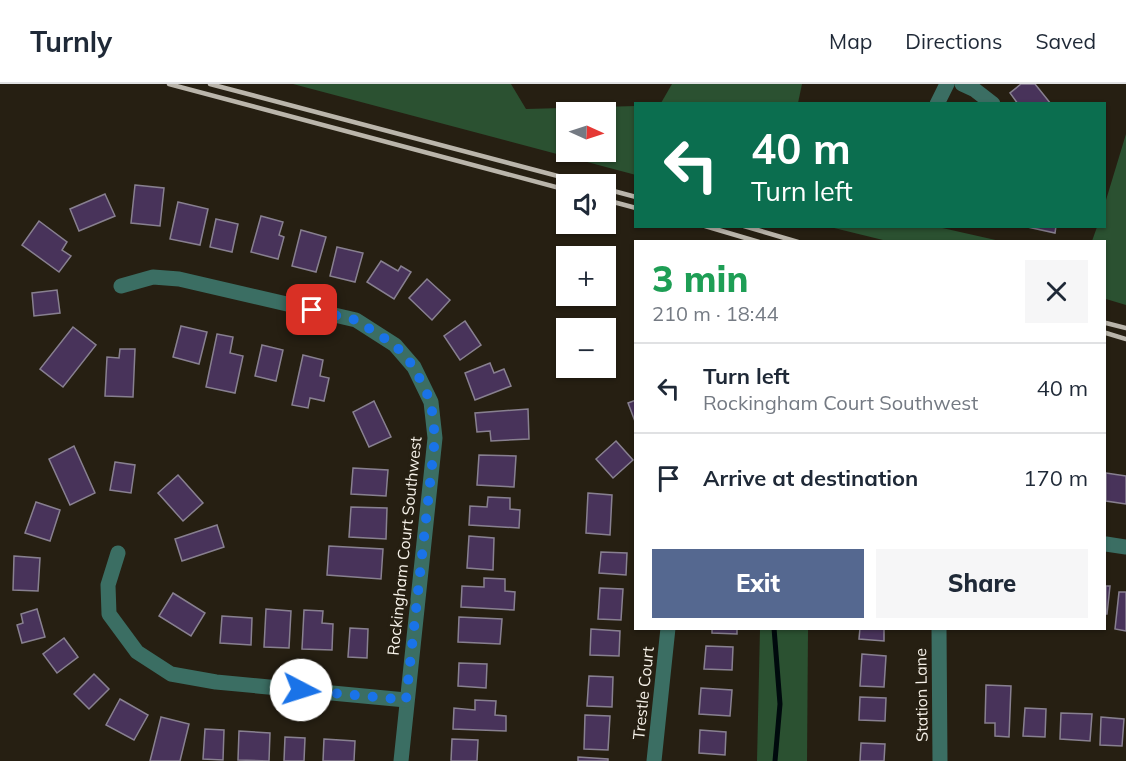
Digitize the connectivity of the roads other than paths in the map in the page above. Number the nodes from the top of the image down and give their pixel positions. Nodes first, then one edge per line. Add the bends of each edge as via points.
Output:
1 (947, 84) edge
2 (962, 84) edge
3 (938, 102) edge
4 (990, 102) edge
5 (122, 286) dead end
6 (1106, 544) edge
7 (1126, 547) edge
8 (118, 553) dead end
9 (668, 630) edge
10 (939, 630) edge
11 (406, 700) junction
12 (401, 761) edge
13 (654, 761) edge
14 (940, 761) edge

1 - 3 street
2 - 4 street
5 - 11 street, Rockingham Court Southwest via 153,277 179,279 356,320 395,345 414,367 431,402 435,438
6 - 7 street
8 - 11 street via 108,585 109,614 137,652 171,674 216,682
9 - 13 street, Trestle Court
10 - 14 street, Station Lane
11 - 12 street, Rockingham Court Southwest

